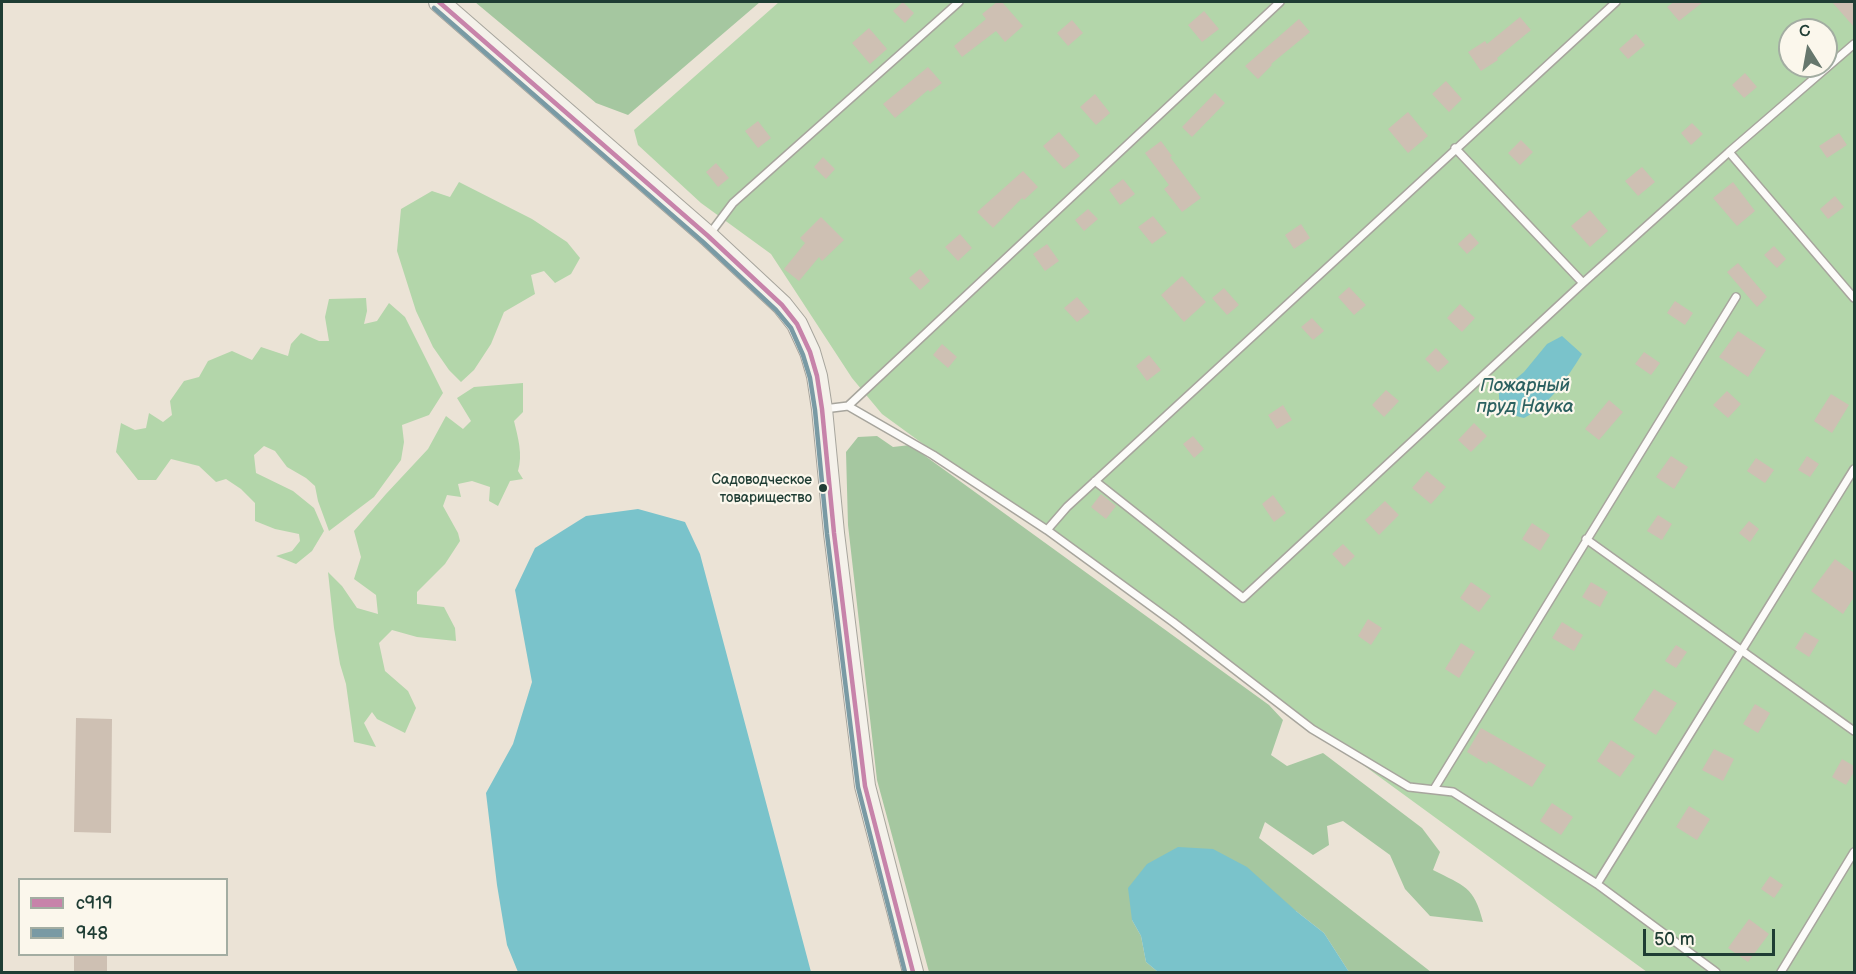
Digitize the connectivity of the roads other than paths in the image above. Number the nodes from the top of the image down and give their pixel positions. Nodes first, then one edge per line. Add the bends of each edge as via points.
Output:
1 (439, 2) edge
2 (959, 2) edge
3 (1280, 2) edge
4 (1616, 2) edge
5 (1854, 44) edge
6 (1455, 148) junction
7 (1729, 152) junction
8 (708, 236) junction
9 (1583, 283) junction
10 (1736, 297) dead end
11 (1854, 298) edge
12 (848, 406) junction
13 (822, 409) junction
14 (1854, 469) edge
15 (1095, 481) junction
16 (1047, 530) junction
17 (1586, 539) junction
18 (1742, 651) junction
19 (1854, 731) edge
20 (1434, 789) junction
21 (1854, 852) edge
22 (1597, 884) junction
23 (913, 972) edge
24 (1716, 972) edge
25 (1781, 972) edge

1 - 8 street
2 - 8 lane via 734,203
3 - 12 lane
4 - 6 lane
5 - 7 lane
6 - 9 lane
6 - 15 lane
7 - 9 lane
7 - 11 lane
8 - 13 street via 782,304 797,324 810,352
9 - 15 lane via 1243,598
10 - 17 lane
12 - 13 lane
12 - 16 lane via 933,455
13 - 23 street via 865,786
14 - 18 lane
15 - 16 lane
16 - 20 lane via 1312,729 1409,787
17 - 18 lane
17 - 20 lane
18 - 19 lane
18 - 22 lane
20 - 22 lane via 1453,792
21 - 25 lane
22 - 24 lane

